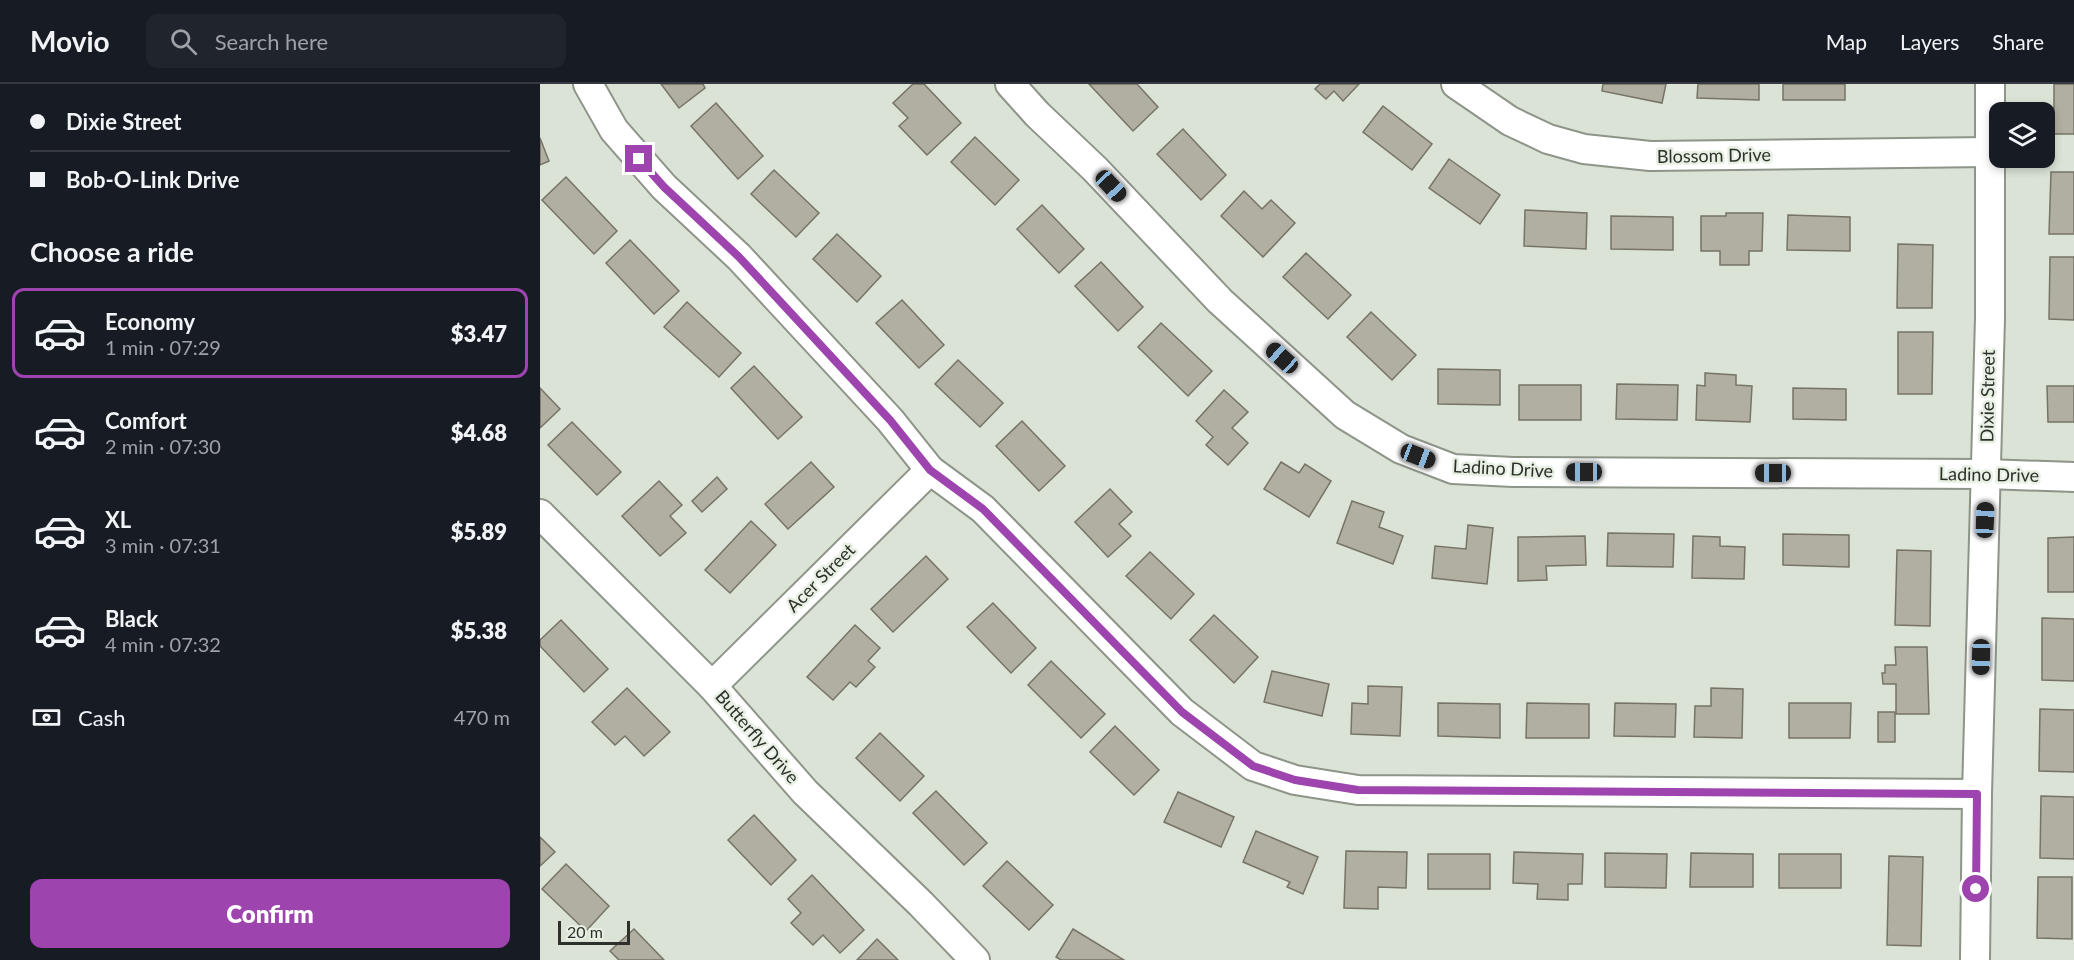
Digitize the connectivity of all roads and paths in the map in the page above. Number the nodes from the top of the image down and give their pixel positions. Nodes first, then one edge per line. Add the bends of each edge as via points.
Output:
1 (588, 84) edge
2 (1010, 84) edge
3 (1456, 84) edge
4 (1990, 84) edge
5 (1990, 102) edge
6 (1989, 152) edge
7 (1989, 168) edge
8 (930, 470) junction
9 (1986, 474) junction
10 (2074, 477) edge
11 (540, 514) edge
12 (712, 686) junction
13 (1977, 794) junction
14 (975, 960) edge
15 (1975, 960) edge

1 - 8 street via 614,130 664,187 739,257 890,420
2 - 9 street, Ladino Drive via 1220,301 1345,415 1401,449 1453,469
3 - 6 street, Blossom Drive via 1510,122 1584,149 1650,156
4 - 5 street, Dixie Street
7 - 9 street, Dixie Street
8 - 12 street, Acer Street
8 - 13 street via 983,509 1182,712 1253,766 1295,780 1358,790
9 - 10 street, Ladino Drive
9 - 13 street, Dixie Street
11 - 12 street, Butterfly Drive
12 - 14 street, Butterfly Drive via 805,792
13 - 15 street, Dixie Street

